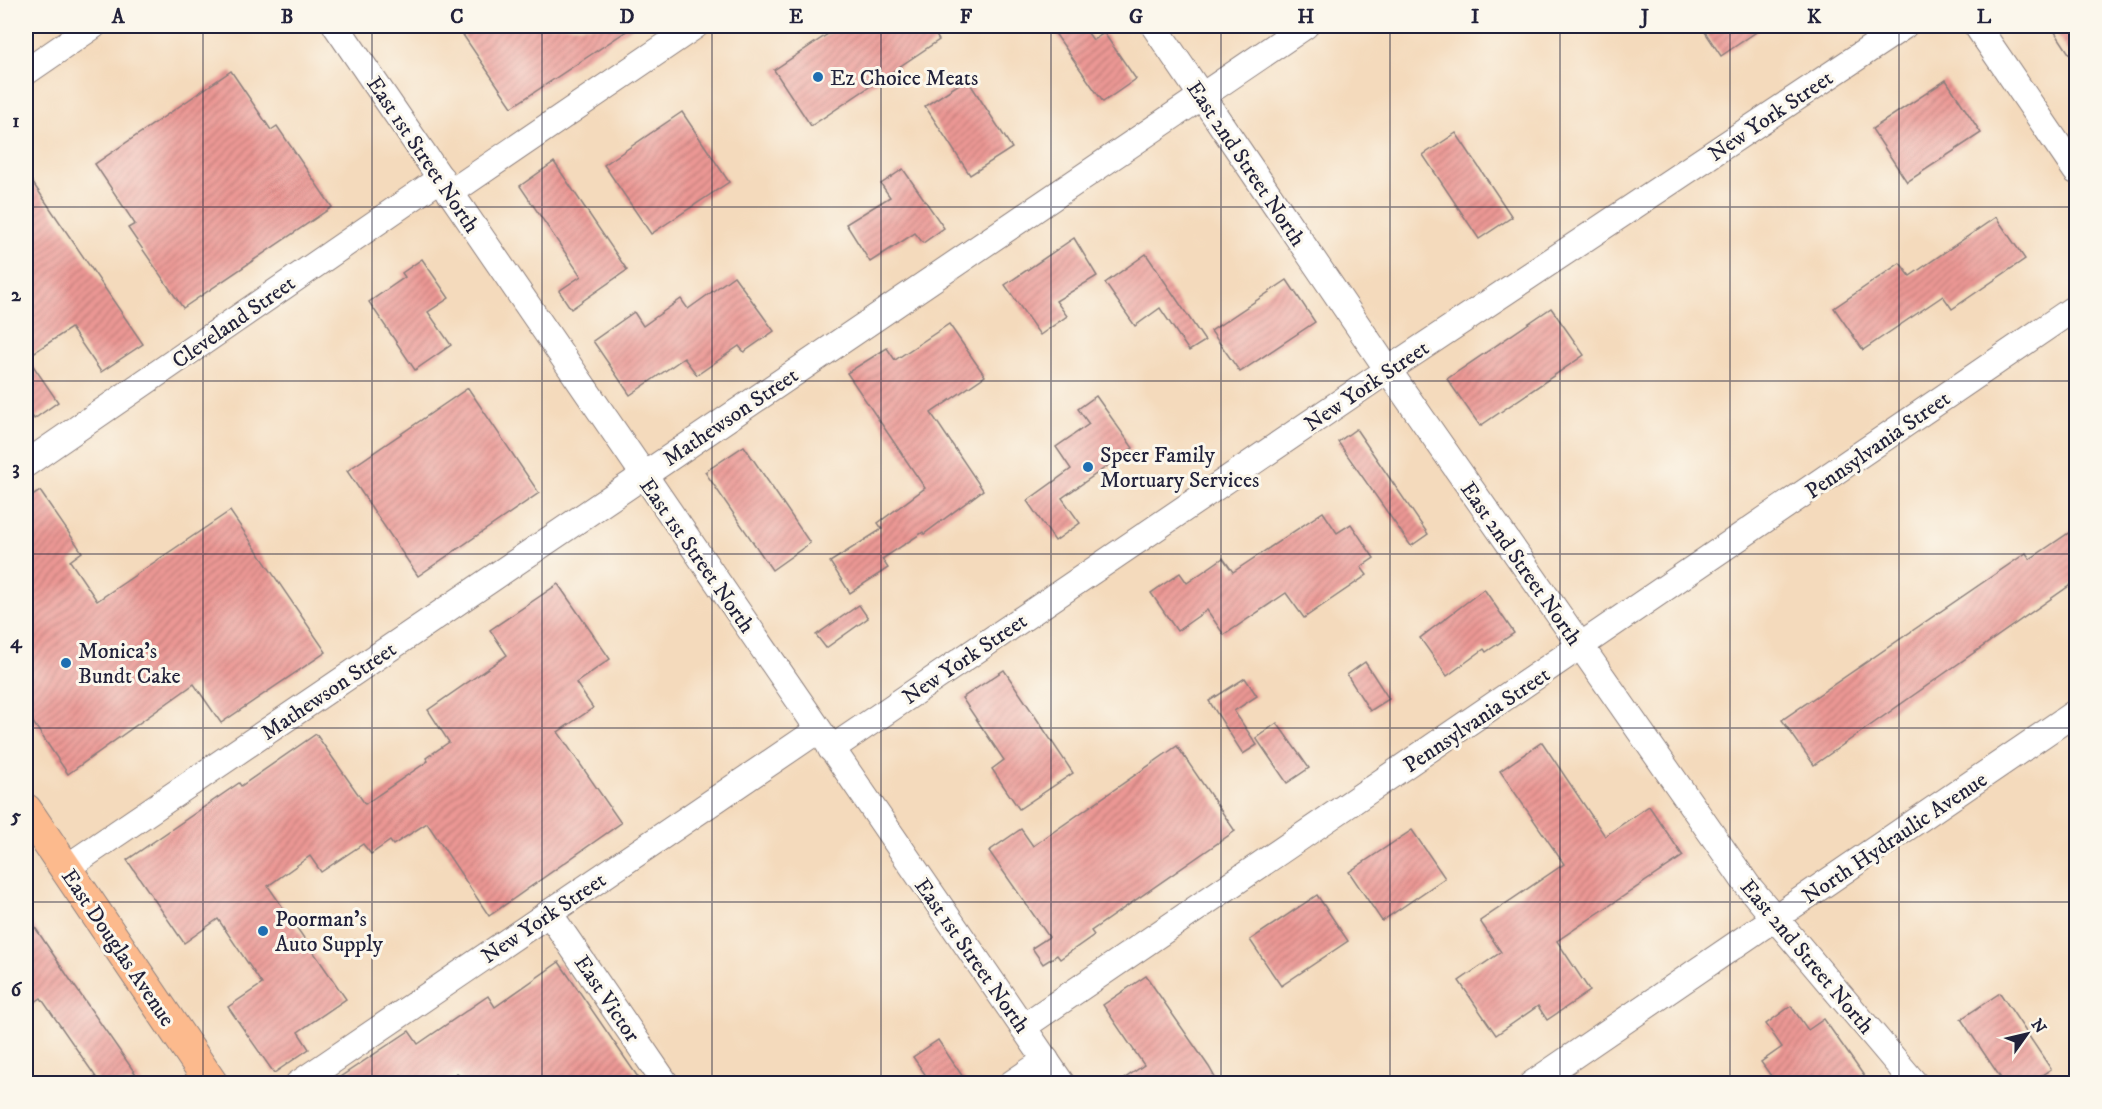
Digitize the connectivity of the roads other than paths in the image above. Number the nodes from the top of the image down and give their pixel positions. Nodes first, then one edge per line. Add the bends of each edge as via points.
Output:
1 (93, 26) edge
2 (336, 26) edge
3 (694, 26) edge
4 (1154, 26) edge
5 (1305, 26) edge
6 (1904, 26) edge
7 (1977, 26) edge
8 (26, 72) edge
9 (1202, 96) junction
10 (2076, 171) edge
11 (445, 185) junction
12 (2076, 307) edge
13 (1388, 370) junction
14 (26, 464) edge
15 (643, 475) junction
16 (1581, 648) junction
17 (2076, 712) edge
18 (825, 739) junction
19 (26, 810) edge
20 (66, 868) junction
21 (549, 913) junction
22 (1776, 918) junction
23 (1023, 1027) junction
24 (1046, 1060) junction
25 (212, 1083) edge
26 (298, 1083) edge
27 (666, 1083) edge
28 (1011, 1083) edge
29 (1062, 1083) edge
30 (1532, 1083) edge
31 (1915, 1083) edge

1 - 8 street
2 - 11 street, East 1st Street North
3 - 11 street, Cleveland Street
4 - 9 street, East 2nd Street North
5 - 9 street, Mathewson Street
6 - 13 street, New York Street
7 - 10 street
9 - 13 street, East 2nd Street North
9 - 15 street, Mathewson Street
11 - 14 street, Cleveland Street
11 - 15 street, East 1st Street North
12 - 16 street, Pennsylvania Street
13 - 16 street, East 2nd Street North
13 - 18 street, New York Street
15 - 18 street, East 1st Street North
15 - 20 street, Mathewson Street
16 - 22 street, East 2nd Street North via 1748,886
16 - 23 street, Pennsylvania Street
17 - 22 street, North Hydraulic Avenue
18 - 21 street, New York Street
18 - 23 street, East 1st Street North
19 - 20 main road, East Douglas Avenue
20 - 25 main road, East Douglas Avenue
21 - 26 street, New York Street
21 - 27 street, East Victor
22 - 30 street, North Hydraulic Avenue
22 - 31 street, East 2nd Street North
23 - 24 street, East 1st Street North
24 - 28 street
24 - 29 street, East 1st Street North

